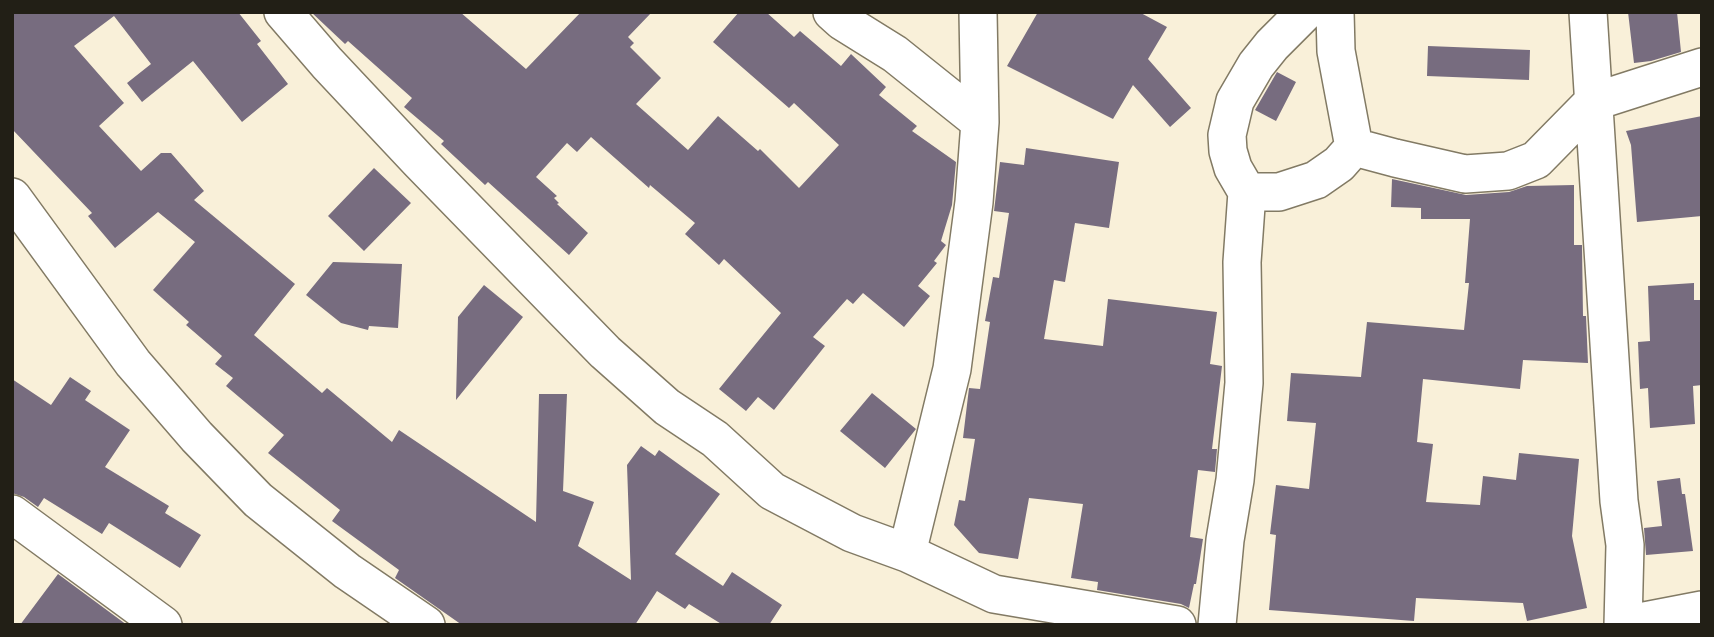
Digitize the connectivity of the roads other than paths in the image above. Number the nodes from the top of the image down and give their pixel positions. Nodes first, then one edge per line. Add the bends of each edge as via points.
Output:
1 (283, 12) edge
2 (832, 12) edge
3 (978, 12) edge
4 (1305, 12) edge
5 (1335, 12) edge
6 (1588, 12) edge
7 (1702, 67) edge
8 (1593, 102) junction
9 (980, 122) junction
10 (1354, 147) junction
11 (1247, 192) junction
12 (12, 197) edge
13 (12, 514) edge
14 (907, 553) junction
15 (1702, 610) edge
16 (163, 625) edge
17 (426, 625) edge
18 (1177, 625) edge
19 (1217, 625) edge
20 (1624, 625) edge

1 - 14 street via 419,161 621,367 667,407 715,439 772,491 852,533
2 - 9 street via 895,54
3 - 9 street
4 - 11 street via 1256,65 1235,101 1228,151
5 - 10 street via 1336,51
6 - 8 street
7 - 8 street
8 - 10 street via 1536,160 1508,170 1465,174
8 - 20 street via 1625,545
9 - 14 street via 952,369
10 - 11 street via 1339,164 1303,186
11 - 19 street via 1242,262 1244,383
12 - 17 street via 132,363 258,500 347,571
13 - 16 street
14 - 18 street via 994,594
15 - 20 street

